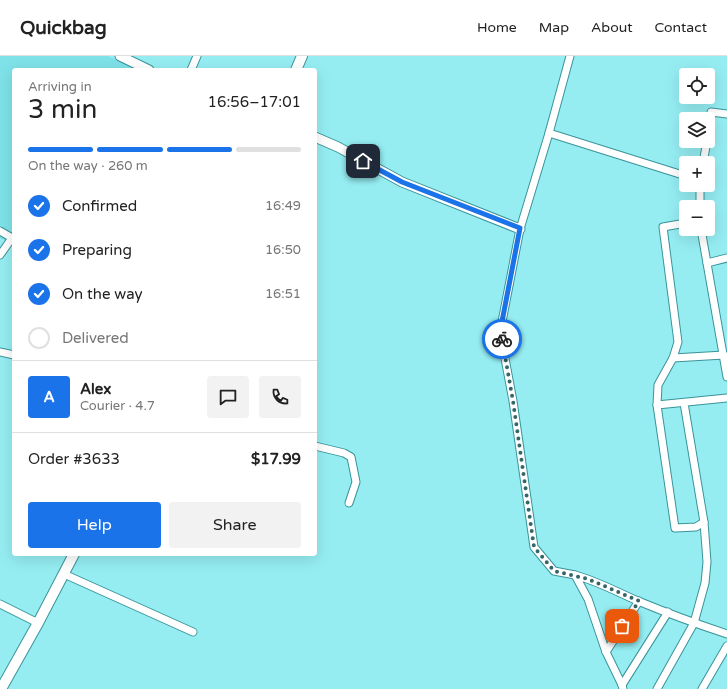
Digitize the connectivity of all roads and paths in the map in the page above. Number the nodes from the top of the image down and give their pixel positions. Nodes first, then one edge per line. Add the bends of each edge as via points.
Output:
1 (120, 56) edge
2 (197, 56) edge
3 (302, 56) edge
4 (570, 56) edge
5 (146, 68) edge
6 (192, 68) edge
7 (297, 68) edge
8 (715, 112) edge
9 (727, 114) edge
10 (549, 133) junction
11 (317, 138) edge
12 (679, 174) edge
13 (679, 224) edge
14 (520, 228) junction
15 (0, 231) edge
16 (702, 236) edge
17 (12, 238) edge
18 (12, 240) edge
19 (0, 255) edge
20 (727, 258) edge
21 (707, 263) junction
22 (0, 352) edge
23 (12, 355) edge
24 (724, 355) junction
25 (673, 358) junction
26 (727, 377) edge
27 (727, 398) edge
28 (684, 403) junction
29 (657, 405) junction
30 (317, 446) edge
31 (349, 503) dead end
32 (704, 522) junction
33 (73, 556) edge
34 (64, 574) junction
35 (576, 575) junction
36 (639, 601) junction
37 (0, 604) edge
38 (668, 612) junction
39 (38, 622) junction
40 (694, 623) junction
41 (193, 632) dead end
42 (727, 634) edge
43 (727, 646) edge
44 (606, 652) junction
45 (623, 687) edge
46 (2, 689) edge
47 (657, 689) edge
48 (702, 689) edge

1 - 5 street
2 - 6 street
3 - 7 main road
4 - 10 street
8 - 9 street
10 - 12 street
10 - 14 street
11 - 14 street via 402,182
13 - 25 street via 663,227 678,342
14 - 35 street via 500,332 513,401 534,547 554,571
15 - 17 street
16 - 21 street
18 - 19 street
20 - 21 street
21 - 24 street
22 - 23 street
24 - 25 street
24 - 26 street
25 - 29 street via 658,385
27 - 28 street
28 - 29 street
28 - 32 street
29 - 32 street via 675,528 696,527
30 - 31 street via 344,453 351,458 356,482
32 - 40 street via 707,562 705,583
33 - 34 main road
34 - 39 main road
34 - 41 street
35 - 36 street
35 - 44 street via 588,599
36 - 38 street
36 - 44 street
37 - 39 street
38 - 40 street
38 - 45 street
39 - 46 main road
40 - 42 street
40 - 47 street
43 - 48 street
44 - 45 street

